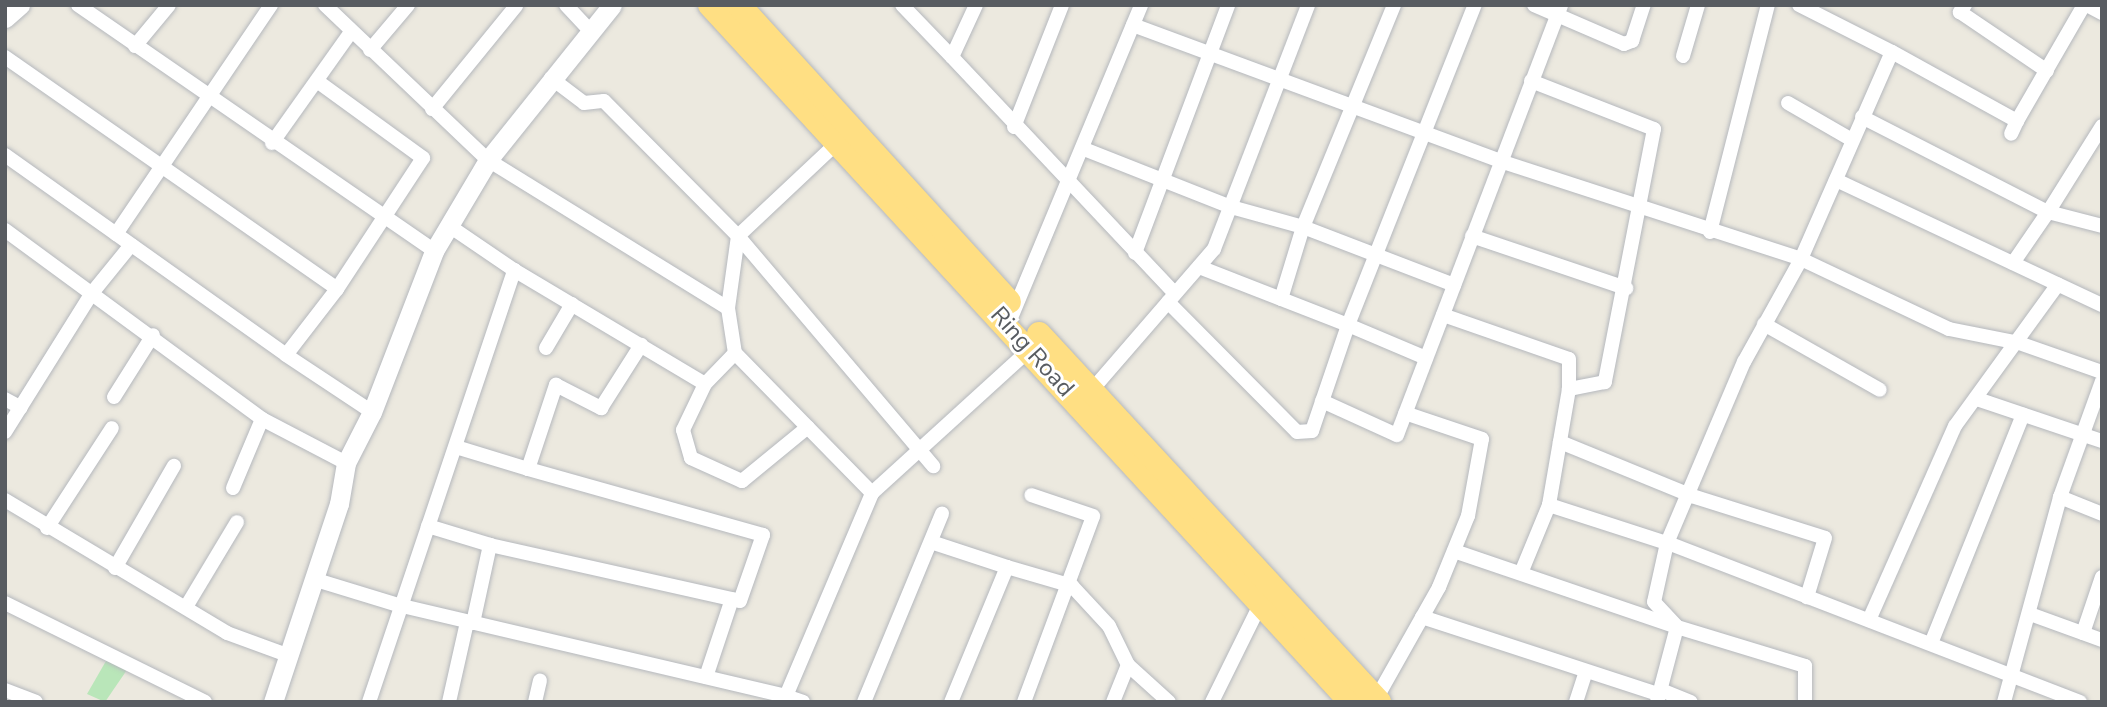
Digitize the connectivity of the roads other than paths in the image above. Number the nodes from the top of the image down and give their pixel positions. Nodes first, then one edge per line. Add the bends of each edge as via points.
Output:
1 (20, 5) edge
2 (78, 5) edge
3 (169, 5) edge
4 (271, 5) edge
5 (325, 5) edge
6 (408, 5) edge
7 (566, 5) edge
8 (612, 5) edge
9 (710, 5) edge
10 (739, 5) edge
11 (902, 5) edge
12 (975, 5) edge
13 (1062, 5) edge
14 (1141, 5) edge
15 (1228, 5) edge
16 (1308, 5) edge
17 (1394, 5) edge
18 (1475, 5) edge
19 (1534, 5) edge
20 (1644, 5) edge
21 (1698, 5) edge
22 (1768, 5) edge
23 (1799, 5) edge
24 (1965, 5) edge
25 (2086, 5) edge
26 (516, 6) edge
27 (1559, 10) edge
28 (2102, 13) edge
29 (5, 18) edge
30 (1133, 24) junction
31 (590, 31) junction
32 (351, 32) junction
33 (135, 46) junction
34 (370, 50) junction
35 (1210, 52) junction
36 (1892, 52) junction
37 (5, 57) edge
38 (952, 57) junction
39 (1683, 57) dead end
40 (2047, 71) junction
41 (551, 78) junction
42 (1280, 80) junction
43 (317, 81) junction
44 (1531, 81) junction
45 (206, 95) junction
46 (1788, 103) dead end
47 (1353, 106) junction
48 (432, 109) junction
49 (1862, 117) junction
50 (2102, 126) edge
51 (1014, 127) junction
52 (1423, 132) junction
53 (1852, 140) junction
54 (838, 142) junction
55 (272, 143) junction
56 (1084, 149) junction
57 (5, 155) edge
58 (488, 160) junction
59 (1500, 161) junction
60 (161, 168) junction
61 (1163, 177) junction
62 (1836, 180) junction
63 (1069, 187) junction
64 (1231, 207) junction
65 (1642, 210) junction
66 (2048, 212) junction
67 (384, 218) junction
68 (448, 225) junction
69 (2102, 226) edge
70 (1303, 227) junction
71 (5, 230) edge
72 (1710, 232) junction
73 (116, 234) junction
74 (738, 236) junction
75 (1472, 236) junction
76 (131, 245) junction
77 (434, 251) junction
78 (1135, 254) junction
79 (1375, 255) junction
80 (1801, 259) junction
81 (2013, 263) junction
82 (1199, 267) junction
83 (514, 270) junction
84 (2058, 284) junction
85 (1454, 285) junction
86 (1626, 288) junction
87 (337, 289) junction
88 (92, 293) junction
89 (1171, 298) junction
90 (1281, 299) junction
91 (572, 304) junction
92 (2102, 305) edge
93 (728, 308) junction
94 (1443, 315) junction
95 (1012, 318) junction
96 (1765, 324) junction
97 (1348, 326) junction
98 (153, 335) junction
99 (2019, 343) junction
100 (641, 345) junction
101 (546, 348) dead end
102 (1030, 349) junction
103 (735, 353) junction
104 (286, 355) junction
105 (1426, 358) junction
106 (2102, 372) edge
107 (2102, 381) edge
108 (705, 384) junction
109 (1569, 389) junction
110 (1880, 390) dead end
111 (1091, 391) junction
112 (114, 397) dead end
113 (5, 399) edge
114 (1977, 399) junction
115 (1322, 401) junction
116 (21, 408) junction
117 (372, 412) junction
118 (1405, 414) junction
119 (2023, 415) junction
120 (262, 419) junction
121 (808, 427) junction
122 (112, 428) dead end
123 (5, 432) edge
124 (2083, 435) junction
125 (1560, 442) junction
126 (2102, 442) edge
127 (456, 447) junction
128 (919, 448) junction
129 (346, 463) junction
130 (174, 466) dead end
131 (933, 466) dead end
132 (528, 469) junction
133 (233, 488) dead end
134 (872, 493) junction
135 (1031, 495) dead end
136 (1692, 496) junction
137 (2060, 497) junction
138 (5, 500) edge
139 (1549, 505) junction
140 (942, 514) dead end
141 (2102, 514) edge
142 (237, 522) dead end
143 (428, 526) junction
144 (47, 528) junction
145 (931, 542) junction
146 (1667, 543) junction
147 (490, 545) junction
148 (1454, 551) junction
149 (1007, 567) junction
150 (115, 568) junction
151 (1521, 573) junction
152 (2102, 577) edge
153 (313, 579) junction
154 (1072, 586) junction
155 (1807, 597) junction
156 (732, 599) junction
157 (5, 603) edge
158 (1261, 603) junction
159 (398, 605) junction
160 (186, 607) junction
161 (2031, 614) junction
162 (1422, 617) junction
163 (1869, 620) junction
164 (470, 622) junction
165 (1677, 627) junction
166 (2082, 633) junction
167 (2102, 640) edge
168 (1933, 641) junction
169 (287, 655) junction
170 (1128, 665) junction
171 (1585, 674) junction
172 (2014, 674) junction
173 (706, 677) junction
174 (540, 681) dead end
175 (5, 690) edge
176 (1659, 695) edge
177 (786, 696) junction
178 (1378, 700) edge
179 (36, 702) edge
180 (205, 702) edge
181 (272, 702) edge
182 (369, 702) edge
183 (449, 702) edge
184 (534, 702) edge
185 (803, 702) edge
186 (864, 702) edge
187 (951, 702) edge
188 (1024, 702) edge
189 (1113, 702) edge
190 (1169, 702) edge
191 (1212, 702) edge
192 (1351, 702) edge
193 (1576, 702) edge
194 (1691, 702) edge
195 (1805, 702) edge
196 (2004, 702) edge
197 (2080, 702) edge

1 - 29 street
2 - 33 street
3 - 33 street
4 - 45 street
5 - 32 street
6 - 34 street
7 - 31 street
8 - 31 street
9 - 54 highway, Ring Road
10 - 95 highway, Ring Road
11 - 38 street
12 - 38 street
13 - 51 street
14 - 30 street
15 - 35 street
16 - 42 street
17 - 47 street
18 - 52 street
19 - 27 street
20 - 27 street via 1632,41 1624,44
21 - 39 street
22 - 72 street
23 - 36 street
24 - 40 street via 1960,12
25 - 28 street
25 - 40 street
26 - 48 street
27 - 44 street
30 - 35 street
30 - 56 street
31 - 41 street
32 - 34 street
32 - 43 street
33 - 45 street
34 - 48 street
35 - 42 street
35 - 61 street
36 - 40 street via 2014,127
36 - 49 street
37 - 60 street
38 - 51 street
41 - 58 street
41 - 74 street via 584,103 604,101
42 - 47 street
42 - 64 street
43 - 55 street
43 - 67 street via 423,158
44 - 59 street
44 - 65 street via 1654,129
45 - 55 street
45 - 60 street
46 - 53 street
47 - 52 street
47 - 70 street
48 - 58 street
49 - 53 street
49 - 66 street
50 - 66 street
51 - 63 street
52 - 59 street
52 - 79 street
53 - 62 street
54 - 74 street
54 - 95 highway, Ring Road
55 - 67 street
56 - 61 street
56 - 63 street
57 - 73 street
58 - 68 street
58 - 93 street
59 - 65 street
59 - 75 street
60 - 73 street
60 - 87 street
61 - 64 street
61 - 78 street
62 - 80 street
62 - 81 street
63 - 78 street
63 - 95 street
64 - 70 street
64 - 82 street via 1214,249
65 - 72 street
65 - 86 street
66 - 69 street
66 - 81 street
67 - 77 street
67 - 87 street
68 - 77 street
68 - 83 street
70 - 79 street
70 - 90 street
71 - 88 street
72 - 80 street
73 - 76 street
74 - 93 street
74 - 128 street
75 - 85 street
75 - 86 street
76 - 88 street
76 - 104 street
77 - 117 street
78 - 89 street
79 - 85 street
79 - 97 street
80 - 96 street
80 - 99 street via 1949,329
81 - 84 street
82 - 89 street
82 - 90 street
83 - 91 street
83 - 127 street
84 - 92 street
84 - 99 street
85 - 94 street
86 - 109 street via 1605,382
87 - 104 street
88 - 98 street
88 - 116 street
89 - 111 street
89 - 115 street via 1297,432 1312,431
90 - 97 street
91 - 100 street
91 - 101 street
93 - 103 street
94 - 105 street
94 - 109 street via 1569,359
95 - 102 highway, Ring Road
95 - 111 highway, Ring Road
96 - 110 street
96 - 136 street
97 - 105 street
97 - 115 street
98 - 112 street
98 - 120 street
99 - 106 street
99 - 114 street
100 - 108 street
100 - 132 street via 601,408 556,385
102 - 128 street
102 - 158 highway, Ring Road
103 - 108 street
103 - 121 street
104 - 117 street
105 - 118 street
107 - 124 street
108 - 121 street via 683,430 691,458 742,481
109 - 125 street
111 - 178 highway, Ring Road
113 - 116 street
114 - 119 street
114 - 163 street via 1955,426
115 - 118 street via 1397,435
116 - 123 street
117 - 129 street
118 - 148 street via 1482,439 1468,516
119 - 124 street
119 - 168 street
120 - 129 street
120 - 133 street
121 - 134 street
122 - 144 street
124 - 126 street
124 - 137 street
125 - 136 street
125 - 139 street
127 - 132 street
127 - 143 street
128 - 131 street
128 - 134 street
129 - 153 street via 340,504
130 - 150 street
132 - 156 street via 763,535 740,601
134 - 177 street
135 - 154 street via 1093,516
136 - 146 street
136 - 155 street via 1825,538
137 - 141 street
137 - 161 street
138 - 144 street
139 - 146 street
139 - 151 street
140 - 145 street
142 - 160 street
143 - 147 street
143 - 159 street
144 - 150 street
145 - 149 street
145 - 186 street
146 - 155 street
146 - 165 street via 1654,602
147 - 156 street
147 - 164 street
148 - 151 street
148 - 162 street
149 - 154 street
149 - 187 street
150 - 160 street
151 - 165 street
152 - 166 street
153 - 159 street
153 - 169 street
154 - 170 street via 1109,626
154 - 188 street
155 - 163 street
156 - 173 street
157 - 180 street
158 - 191 street
158 - 192 highway, Ring Road
159 - 164 street
159 - 182 street
160 - 169 street via 227,633
161 - 166 street
161 - 172 street
162 - 171 street
162 - 178 street
163 - 168 street
164 - 173 street
164 - 183 street
165 - 176 street
165 - 195 street via 1805,666
166 - 167 street
168 - 172 street
169 - 181 street
170 - 189 street
170 - 190 street
171 - 176 street
171 - 193 street
172 - 196 street
172 - 197 street
173 - 177 street
174 - 184 street
175 - 179 street
176 - 194 street
177 - 185 street

